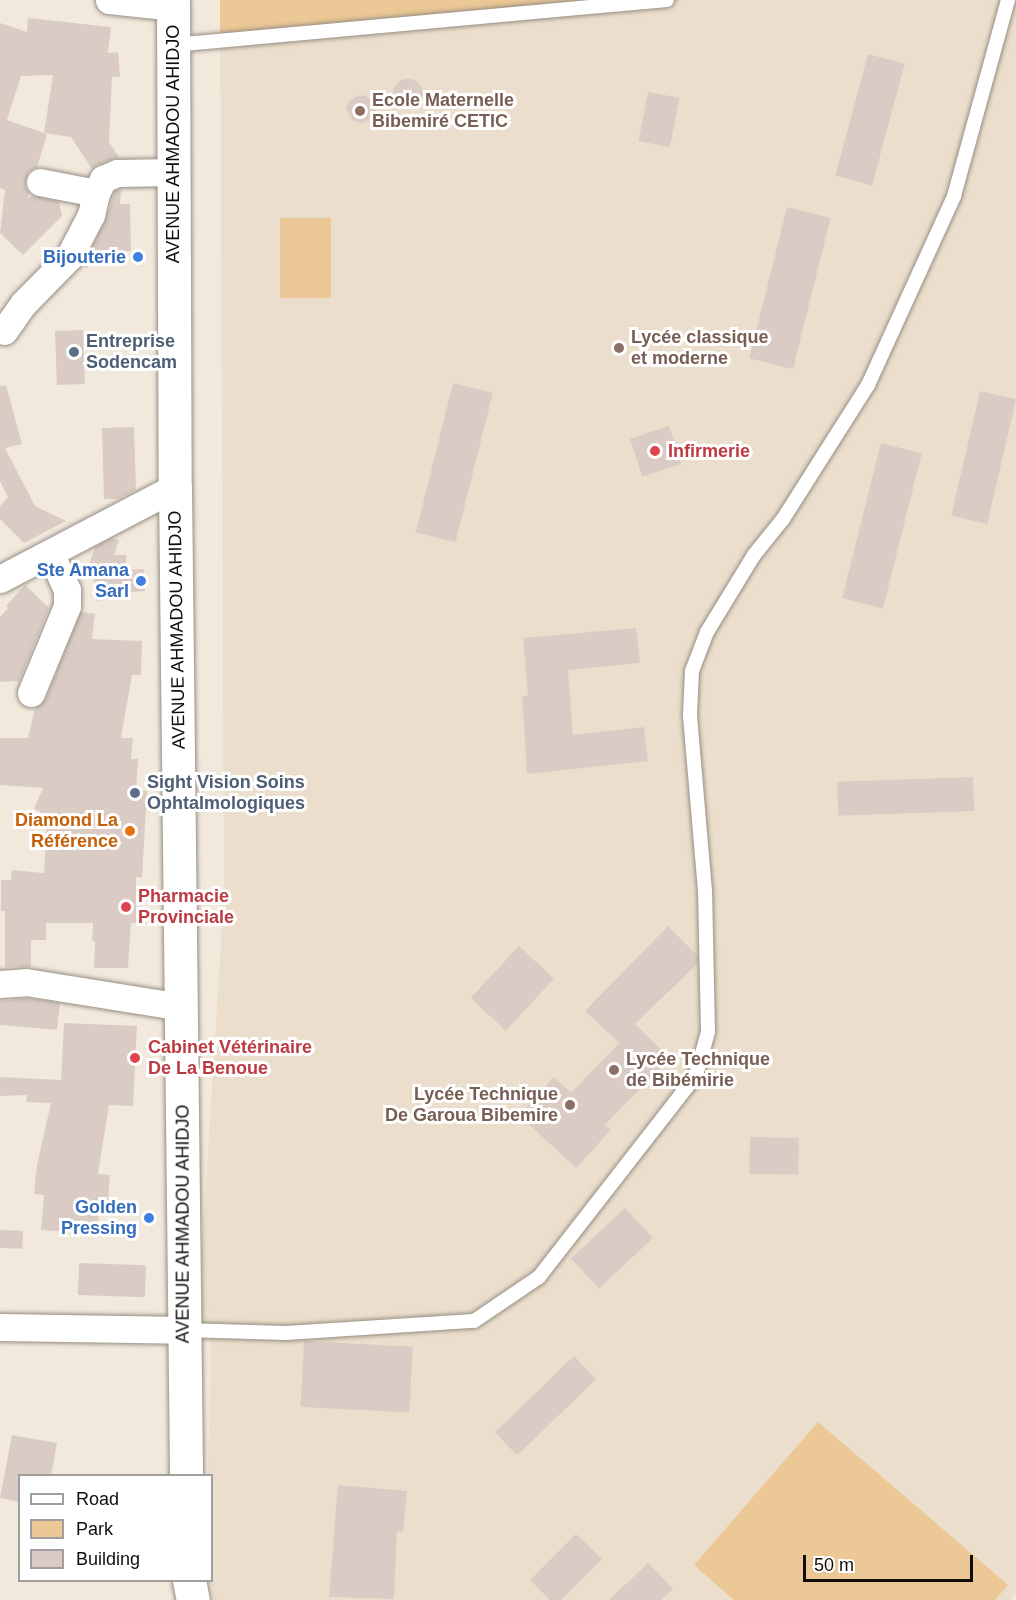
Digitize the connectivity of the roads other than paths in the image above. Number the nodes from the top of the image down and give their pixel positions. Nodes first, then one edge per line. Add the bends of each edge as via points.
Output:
1 (109, 0) edge
2 (667, 0) edge
3 (1008, 0) edge
4 (173, 4) edge
5 (172, 45) junction
6 (174, 172) junction
7 (40, 182) dead end
8 (96, 193) junction
9 (4, 331) dead end
10 (175, 487) junction
11 (51, 554) junction
12 (0, 579) edge
13 (31, 693) dead end
14 (0, 984) edge
15 (182, 1007) junction
16 (0, 1327) edge
17 (183, 1330) junction
18 (186, 1474) edge
19 (189, 1582) edge
20 (192, 1600) edge

1 - 4 street
2 - 5 lane
3 - 17 lane via 954,196 868,385 718,612 692,671 690,715 705,891 708,1032 696,1075 539,1277 474,1321 286,1333
4 - 5 main road, AVENUE AHMADOU AHIDJO
5 - 6 main road, AVENUE AHMADOU AHIDJO
6 - 8 street via 117,173 103,179
6 - 10 main road, AVENUE AHMADOU AHIDJO
7 - 8 street
8 - 9 street via 91,215 69,257 23,304
10 - 11 street
10 - 15 main road, AVENUE AHMADOU AHIDJO
11 - 12 street
11 - 13 street via 67,590 68,606
14 - 15 street via 27,982
15 - 17 main road, AVENUE AHMADOU AHIDJO
16 - 17 street
17 - 18 main road, AVENUE AHMADOU AHIDJO
19 - 20 main road

